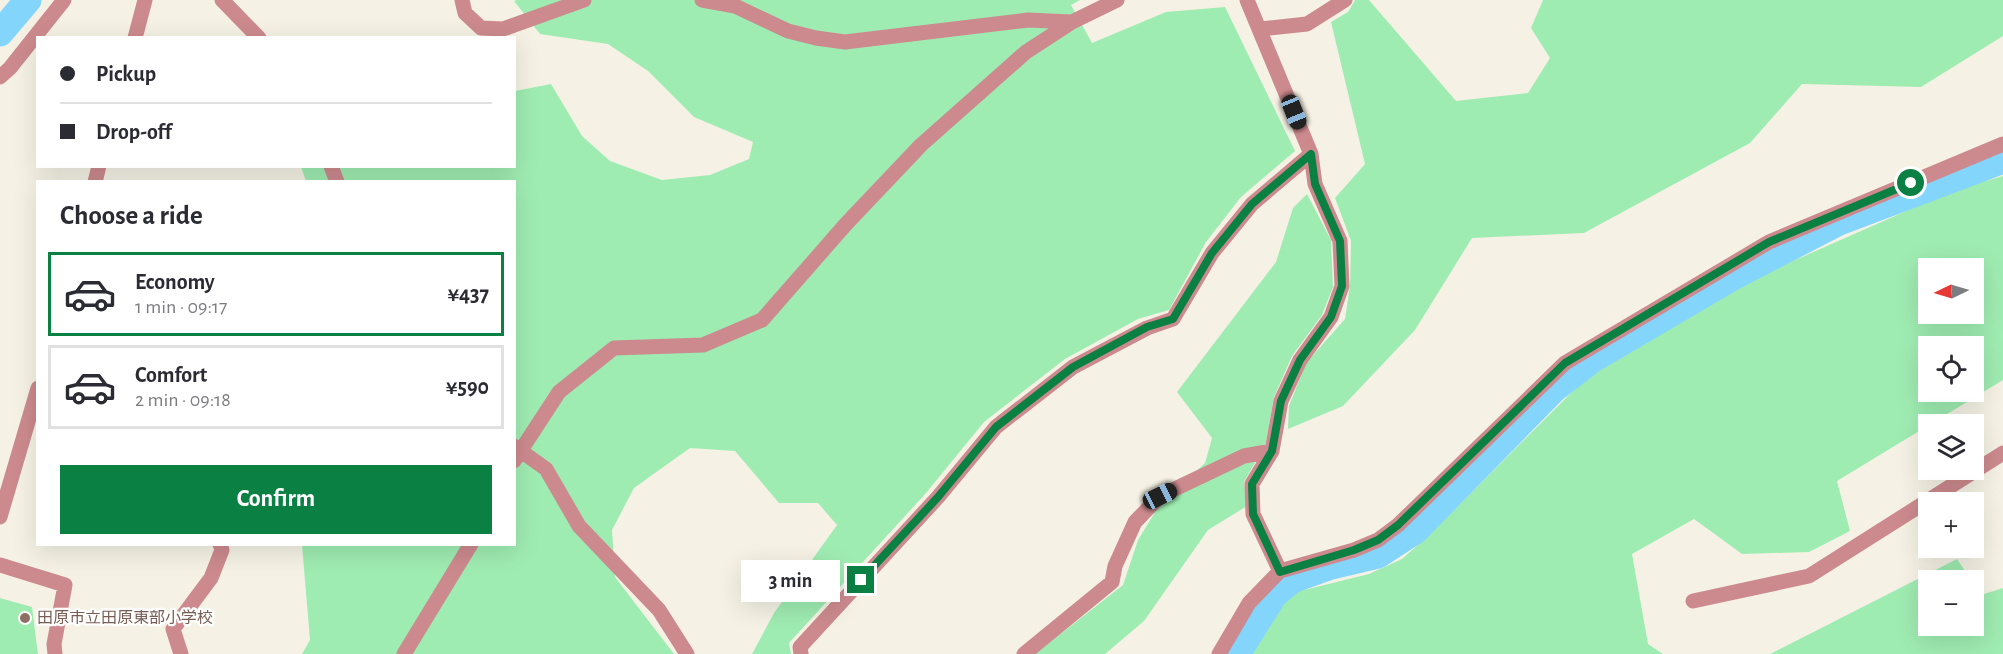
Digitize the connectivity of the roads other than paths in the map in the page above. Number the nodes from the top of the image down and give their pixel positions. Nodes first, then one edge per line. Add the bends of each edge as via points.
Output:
1 (64, 0) edge
2 (145, 0) edge
3 (222, 0) edge
4 (462, 0) edge
5 (584, 0) edge
6 (702, 0) edge
7 (1117, 0) edge
8 (1246, 0) edge
9 (1345, 0) edge
10 (1072, 22) junction
11 (1260, 29) junction
12 (136, 36) edge
13 (257, 36) edge
14 (0, 77) edge
15 (2003, 144) edge
16 (1311, 154) junction
17 (36, 395) edge
18 (1272, 451) junction
19 (516, 453) edge
20 (2003, 453) edge
21 (0, 518) edge
22 (221, 546) edge
23 (470, 546) edge
24 (0, 565) edge
25 (1280, 572) junction
26 (1693, 601) dead end
27 (55, 654) edge
28 (181, 654) edge
29 (404, 654) edge
30 (687, 654) edge
31 (801, 654) edge
32 (1024, 654) edge
33 (1219, 654) edge

1 - 14 street
2 - 12 street
3 - 13 street
4 - 5 street via 465,13 482,28 503,29
6 - 10 street via 735,6 788,31 845,42 1028,20
7 - 10 street
8 - 11 street
9 - 11 street via 1306,24
10 - 19 street via 1026,52 921,145 762,320 703,345 614,348 559,393
11 - 16 street
15 - 25 street via 1769,242 1629,323 1565,363 1378,540
16 - 18 street via 1315,184 1340,241 1342,286 1331,317 1300,360 1281,401
16 - 31 street via 1252,204 1212,253 1173,319 1147,327 1073,367 996,427 938,497 800,647
17 - 21 street
18 - 25 street via 1252,484 1253,514
18 - 32 street via 1244,456 1160,496 1135,522 1112,582
19 - 30 street via 546,469 579,526 659,610
20 - 26 street via 1809,576
22 - 28 street via 211,578 172,629
23 - 29 street
24 - 27 street via 65,585
25 - 33 street via 1249,603

